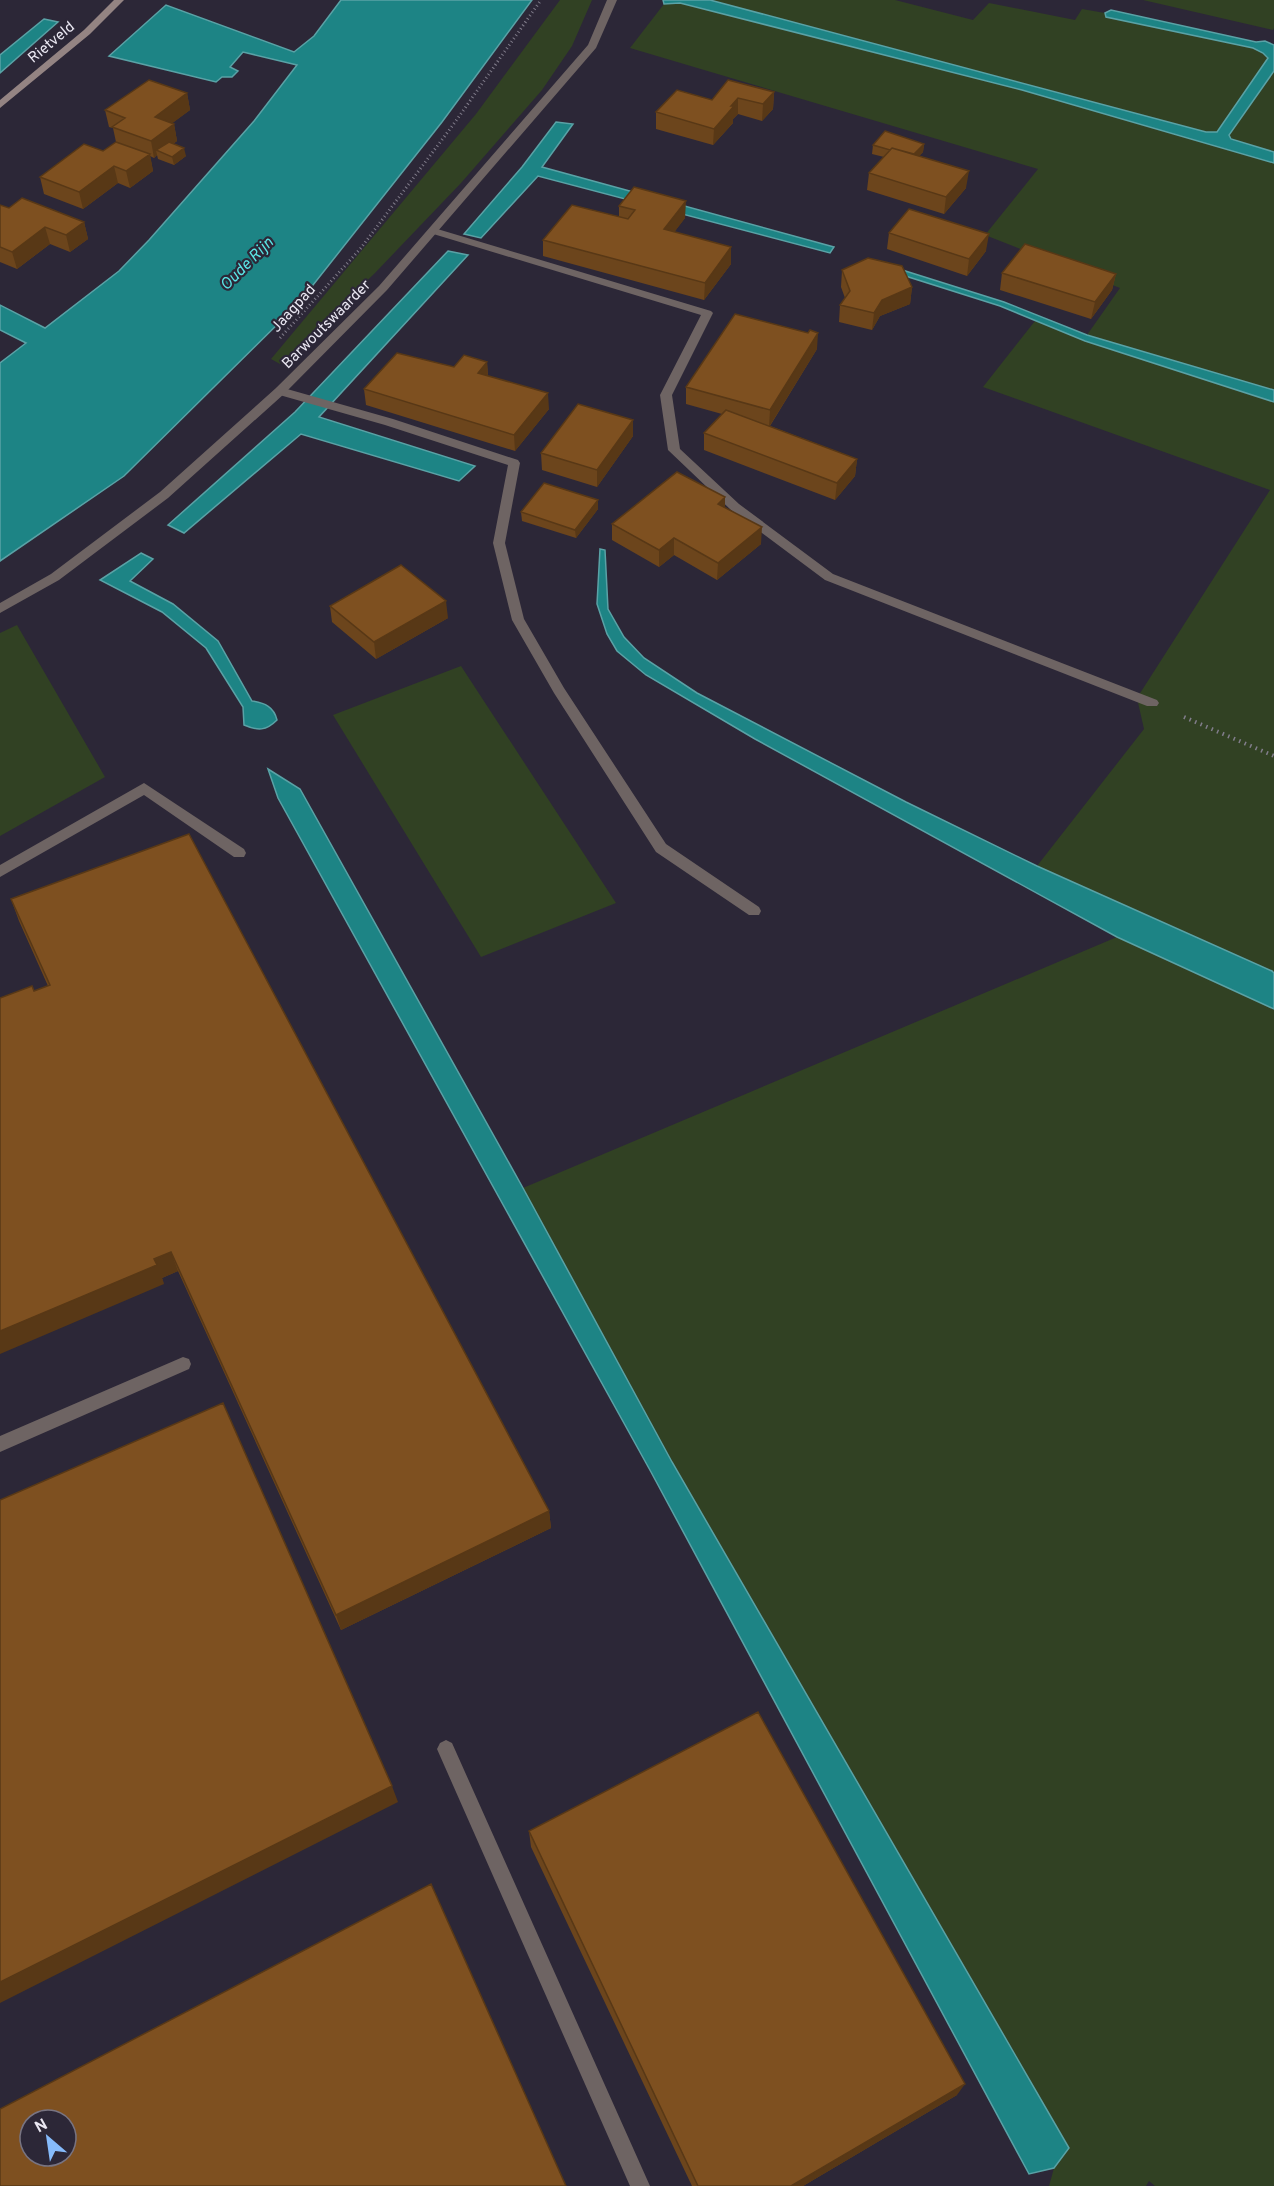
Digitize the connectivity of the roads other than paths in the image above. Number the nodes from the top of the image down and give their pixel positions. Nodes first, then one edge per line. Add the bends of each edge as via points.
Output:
1 (119, 0) edge
2 (612, 0) edge
3 (0, 105) edge
4 (434, 231) junction
5 (280, 391) junction
6 (0, 609) edge
7 (1152, 703) road end
8 (239, 853) dead end
9 (0, 872) edge
10 (754, 911) dead end
11 (183, 1364) dead end
12 (0, 1444) edge
13 (446, 1749) dead end
14 (640, 2186) edge

1 - 3 main road, Rietveld
2 - 4 street, Barwoutswaarder via 593,46
4 - 5 street, Barwoutswaarder
4 - 7 street via 707,313 666,395 674,450 735,507 829,577
5 - 6 street, Barwoutswaarder via 164,495 54,577
5 - 10 street via 513,463 499,543 518,620 661,848
8 - 9 street via 144,788
11 - 12 street
13 - 14 street

